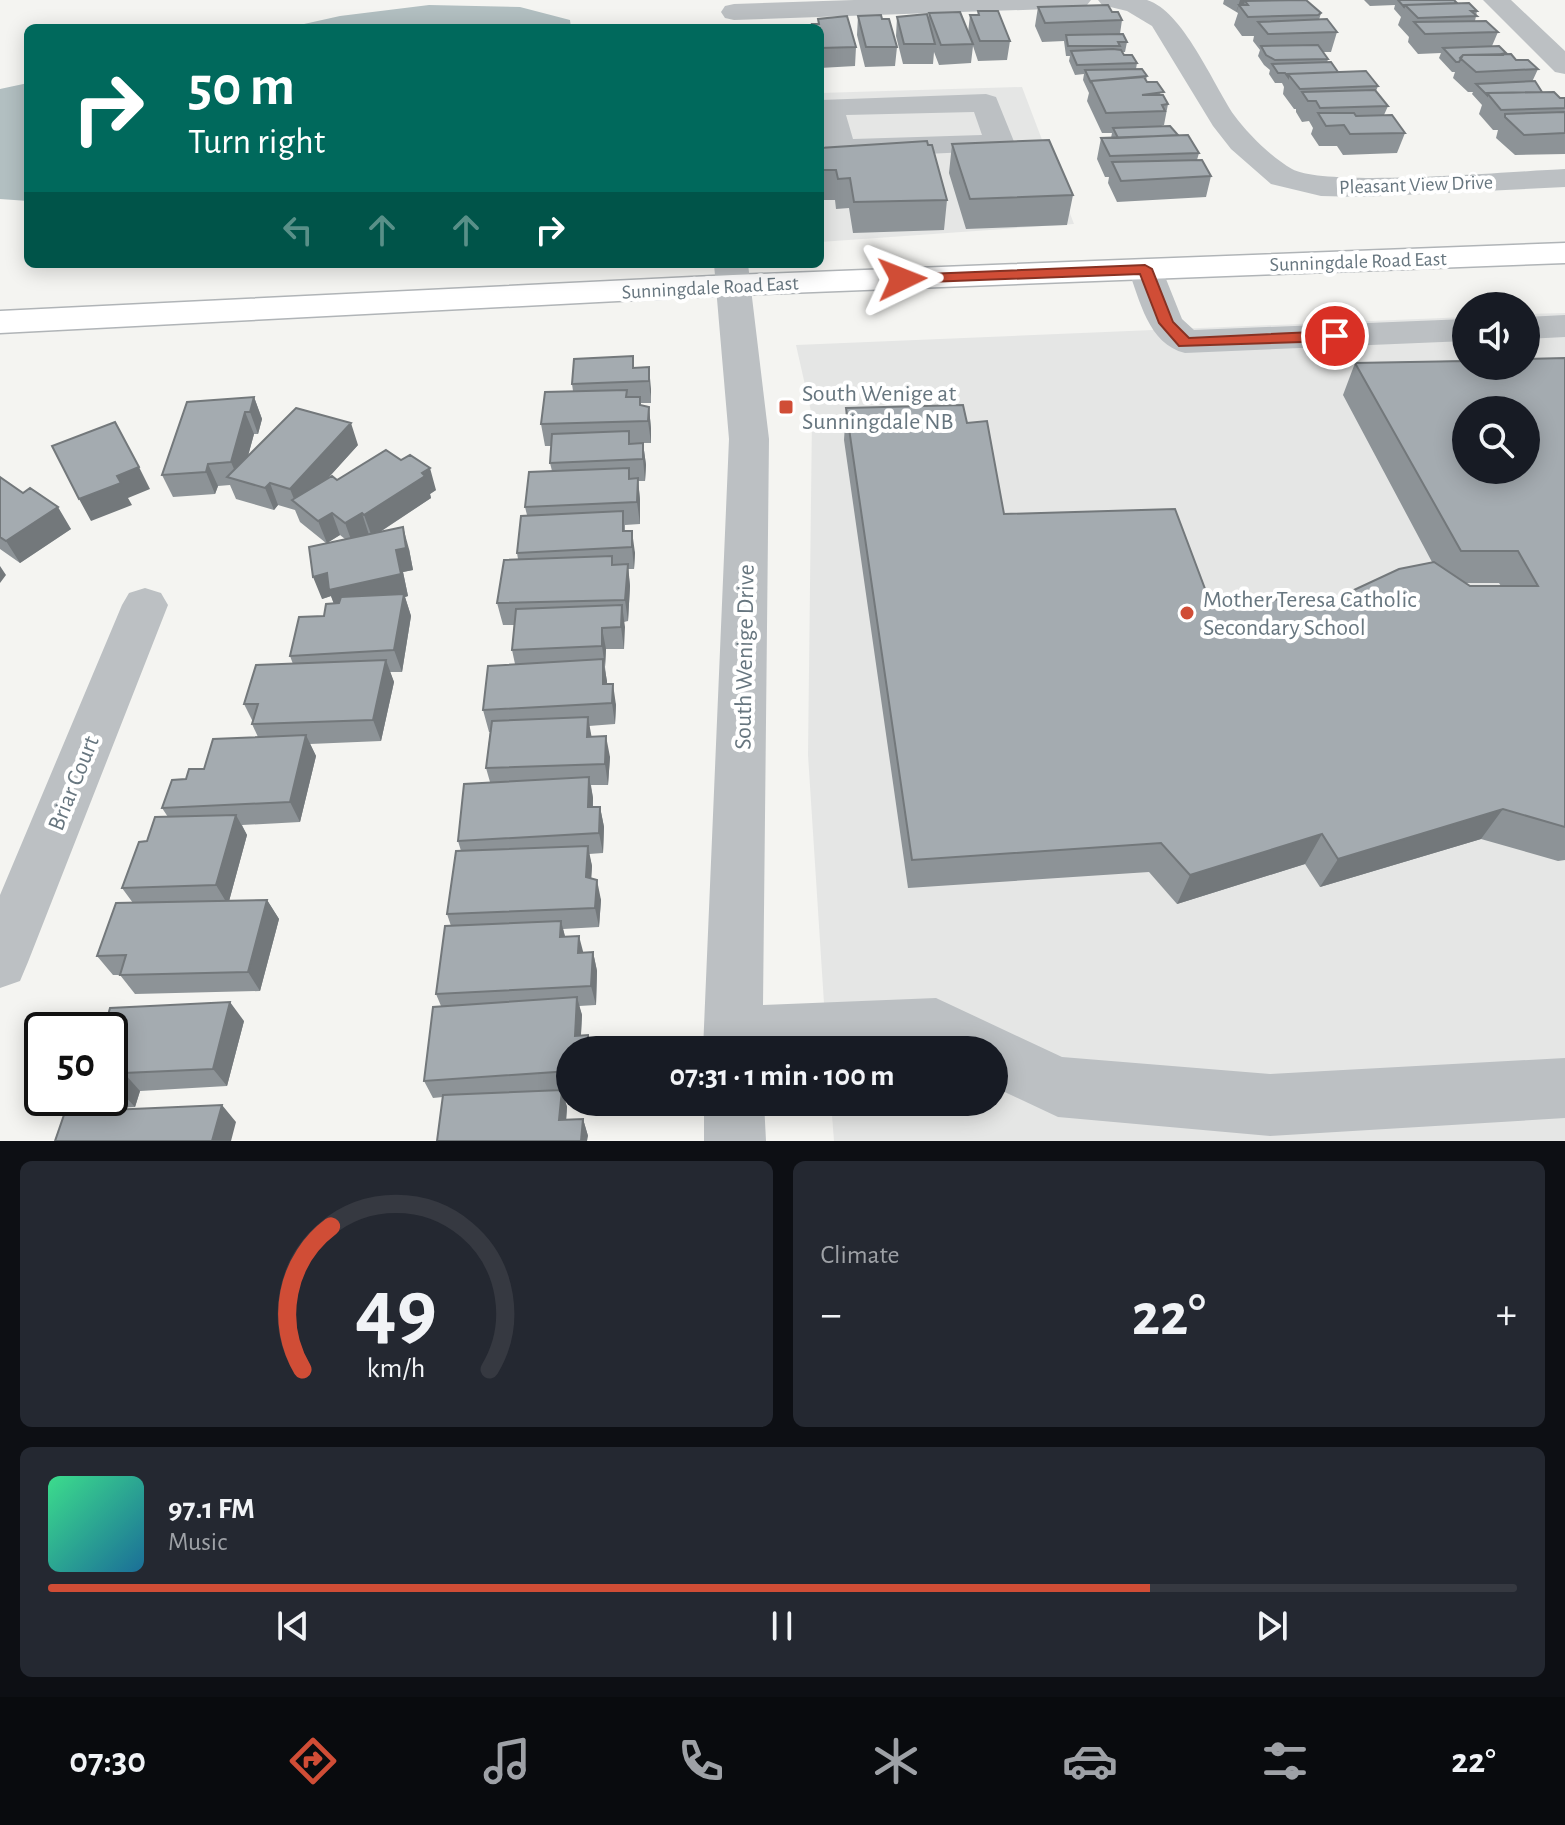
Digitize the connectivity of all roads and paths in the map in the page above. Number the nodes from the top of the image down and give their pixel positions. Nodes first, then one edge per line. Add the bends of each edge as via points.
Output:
1 (1078, 0) edge
2 (1111, 0) edge
3 (1496, 0) edge
4 (734, 13) edge
5 (1565, 66) edge
6 (825, 114) edge
7 (1565, 178) edge
8 (1565, 253) edge
9 (1145, 269) junction
10 (732, 275) edge
11 (0, 322) edge
12 (1565, 326) edge
13 (1540, 327) edge
14 (1452, 331) edge
15 (145, 605) dead end
16 (0, 962) edge
17 (733, 1036) edge
18 (809, 1036) edge
19 (956, 1036) edge
20 (1008, 1062) edge
21 (1565, 1088) edge
22 (734, 1116) edge
23 (735, 1141) edge

1 - 4 street
2 - 7 street, Pleasant View Drive via 1135,4 1162,21 1223,120 1282,177 1321,186 1362,187
3 - 5 street
6 - 6 street via 840,149 1000,144 986,103 829,107
8 - 9 main road, Sunningdale Road East
9 - 10 main road, Sunningdale Road East
9 - 14 street via 1166,323 1185,342
10 - 11 main road, Sunningdale Road East
10 - 17 street, South Wenige Drive via 749,439
12 - 13 street
15 - 16 street, Briar Court
18 - 19 street via 936,1026
20 - 21 street via 1058,1087 1270,1105
22 - 23 street

